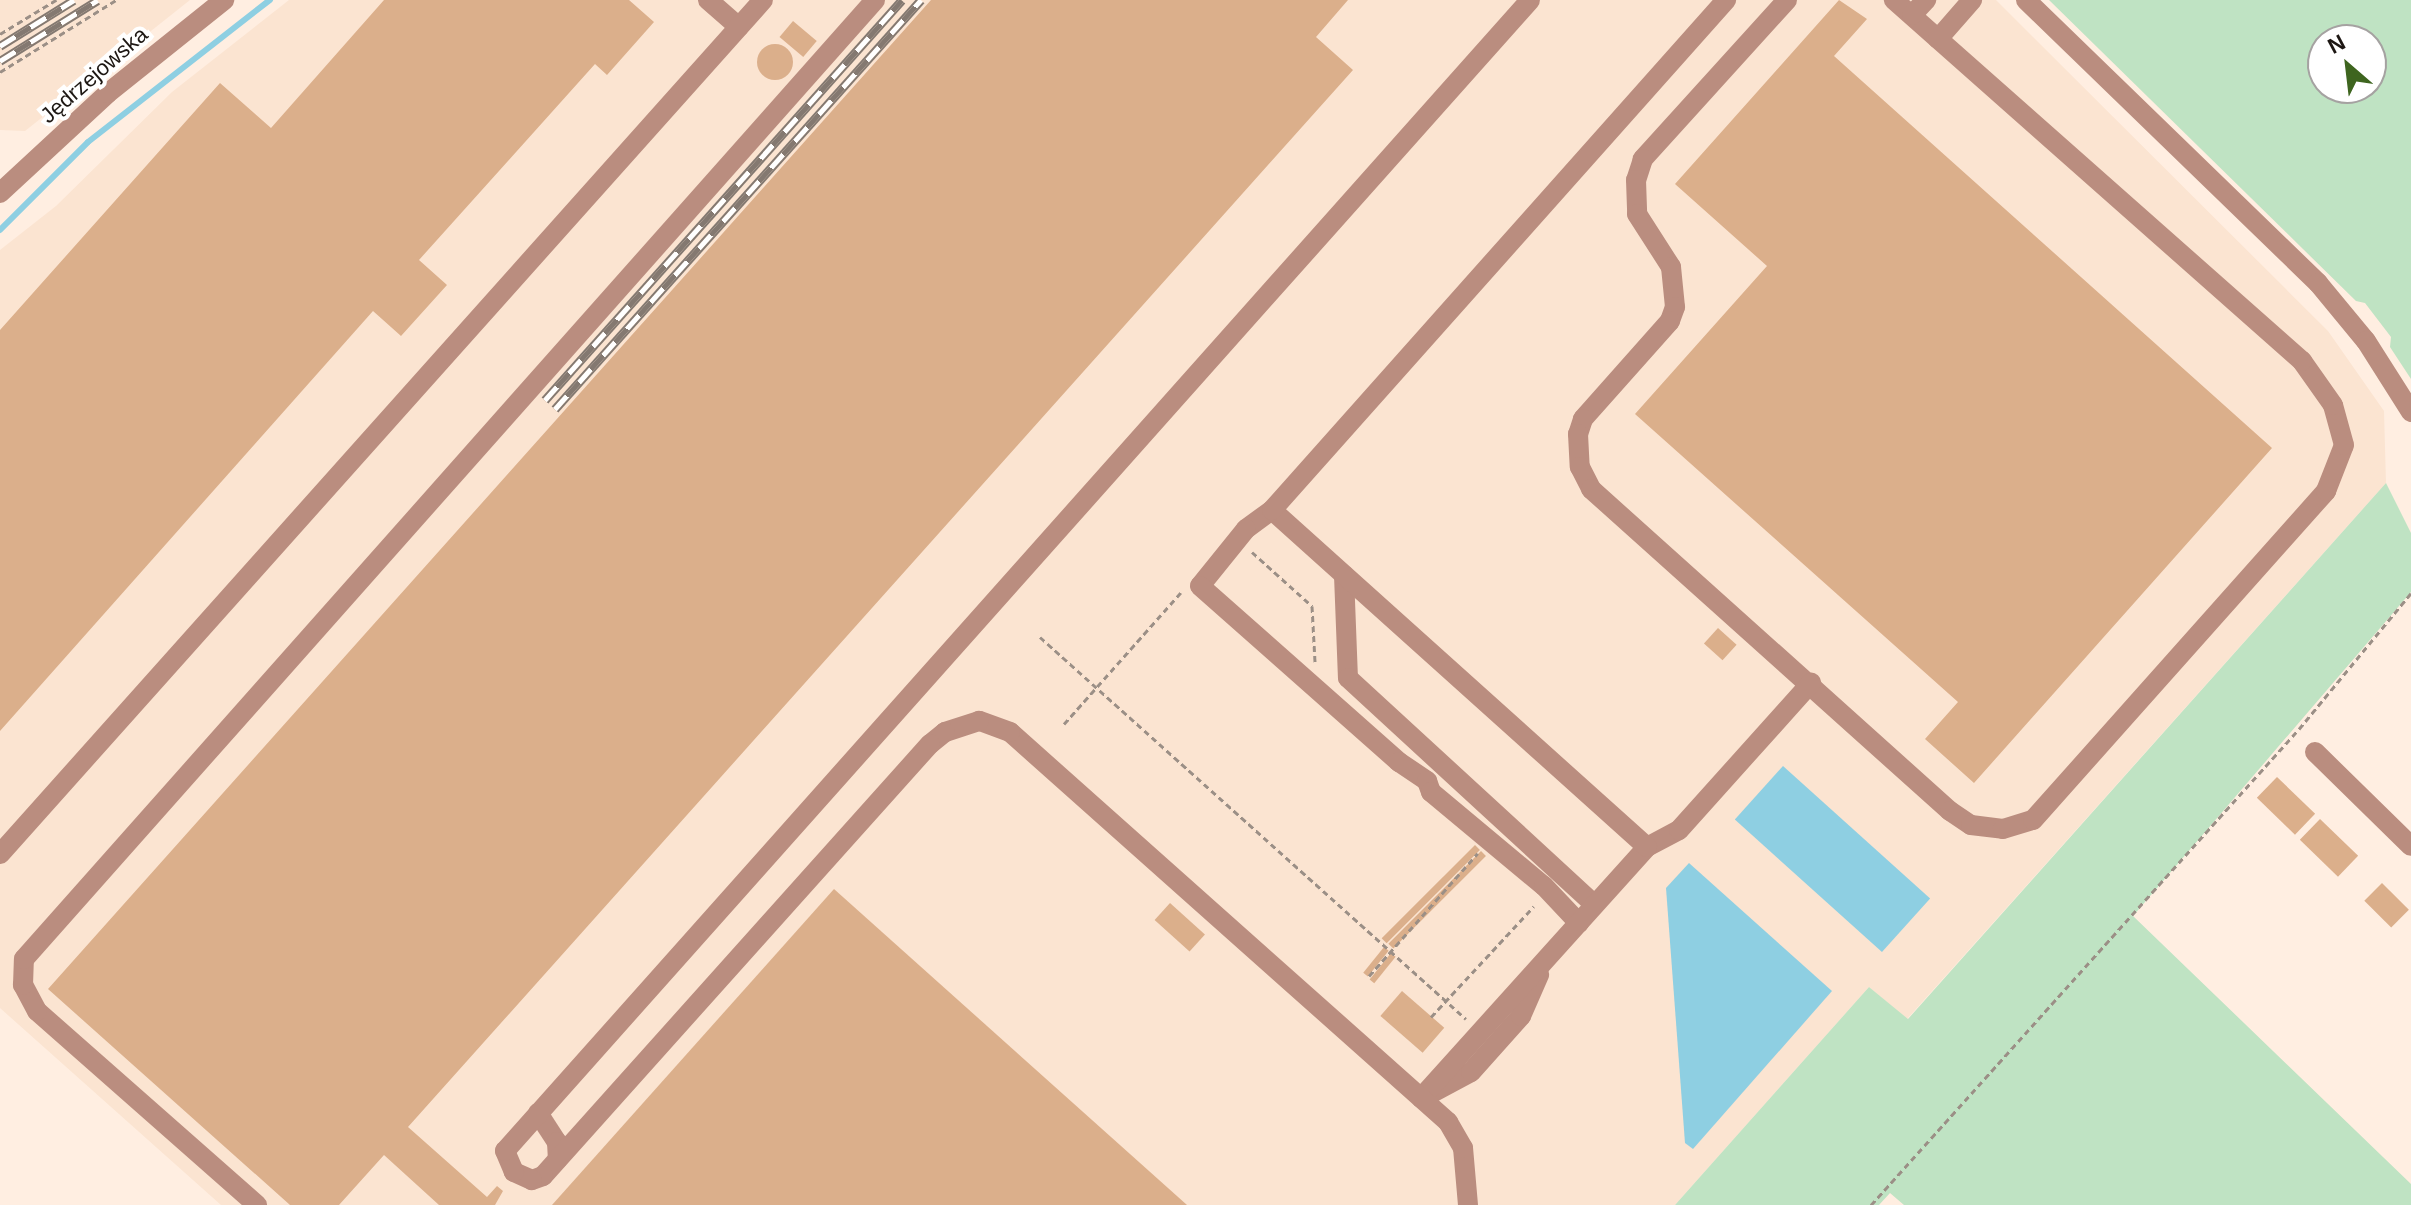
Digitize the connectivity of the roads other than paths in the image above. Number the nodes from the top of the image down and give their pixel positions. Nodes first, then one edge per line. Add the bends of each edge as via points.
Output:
1 (224, 0) edge
2 (708, 0) edge
3 (763, 0) edge
4 (875, 0) edge
5 (1530, 0) edge
6 (1726, 0) edge
7 (1787, 0) edge
8 (1894, 0) edge
9 (1972, 0) edge
10 (2026, 0) edge
11 (1919, 7) edge
12 (739, 27) junction
13 (1938, 39) junction
14 (0, 193) edge
15 (2411, 412) edge
16 (1265, 517) junction
17 (1344, 575) junction
18 (1811, 683) junction
19 (2315, 752) dead end
20 (2411, 846) edge
21 (1647, 847) junction
22 (0, 854) edge
23 (1595, 905) junction
24 (1579, 923) junction
25 (1546, 958) junction
26 (1421, 1098) junction
27 (538, 1113) junction
28 (558, 1159) junction
29 (257, 1205) edge
30 (1468, 1205) edge

1 - 14 street, Jędrzejowska via 108,93
2 - 12 street
3 - 12 street
4 - 29 street via 24,959 23,985 37,1011
5 - 27 street
6 - 16 street
7 - 18 street via 1643,159 1636,180 1637,214 1671,267 1675,307 1670,321 1591,407 1578,434 1577,451 1591,489
8 - 11 street
9 - 13 street
10 - 15 street via 2318,283 2366,341
11 - 13 street
12 - 22 street
13 - 18 street via 2302,361 2341,424 2342,456 2326,491 2033,820 1986,829 1961,821
16 - 17 street
16 - 24 street via 1246,529 1200,586 1427,781 1431,792 1515,866 1522,879
17 - 21 street
17 - 23 street via 1348,678
18 - 21 street via 1679,830
19 - 20 street
21 - 23 street
23 - 24 street
24 - 25 street
25 - 26 street
25 - 26 street via 1448,1052
26 - 28 street via 1010,732 979,721 945,732 930,744
26 - 30 street via 1458,1135
27 - 28 street via 557,1142
27 - 28 street via 505,1151 509,1162 514,1172 532,1180

